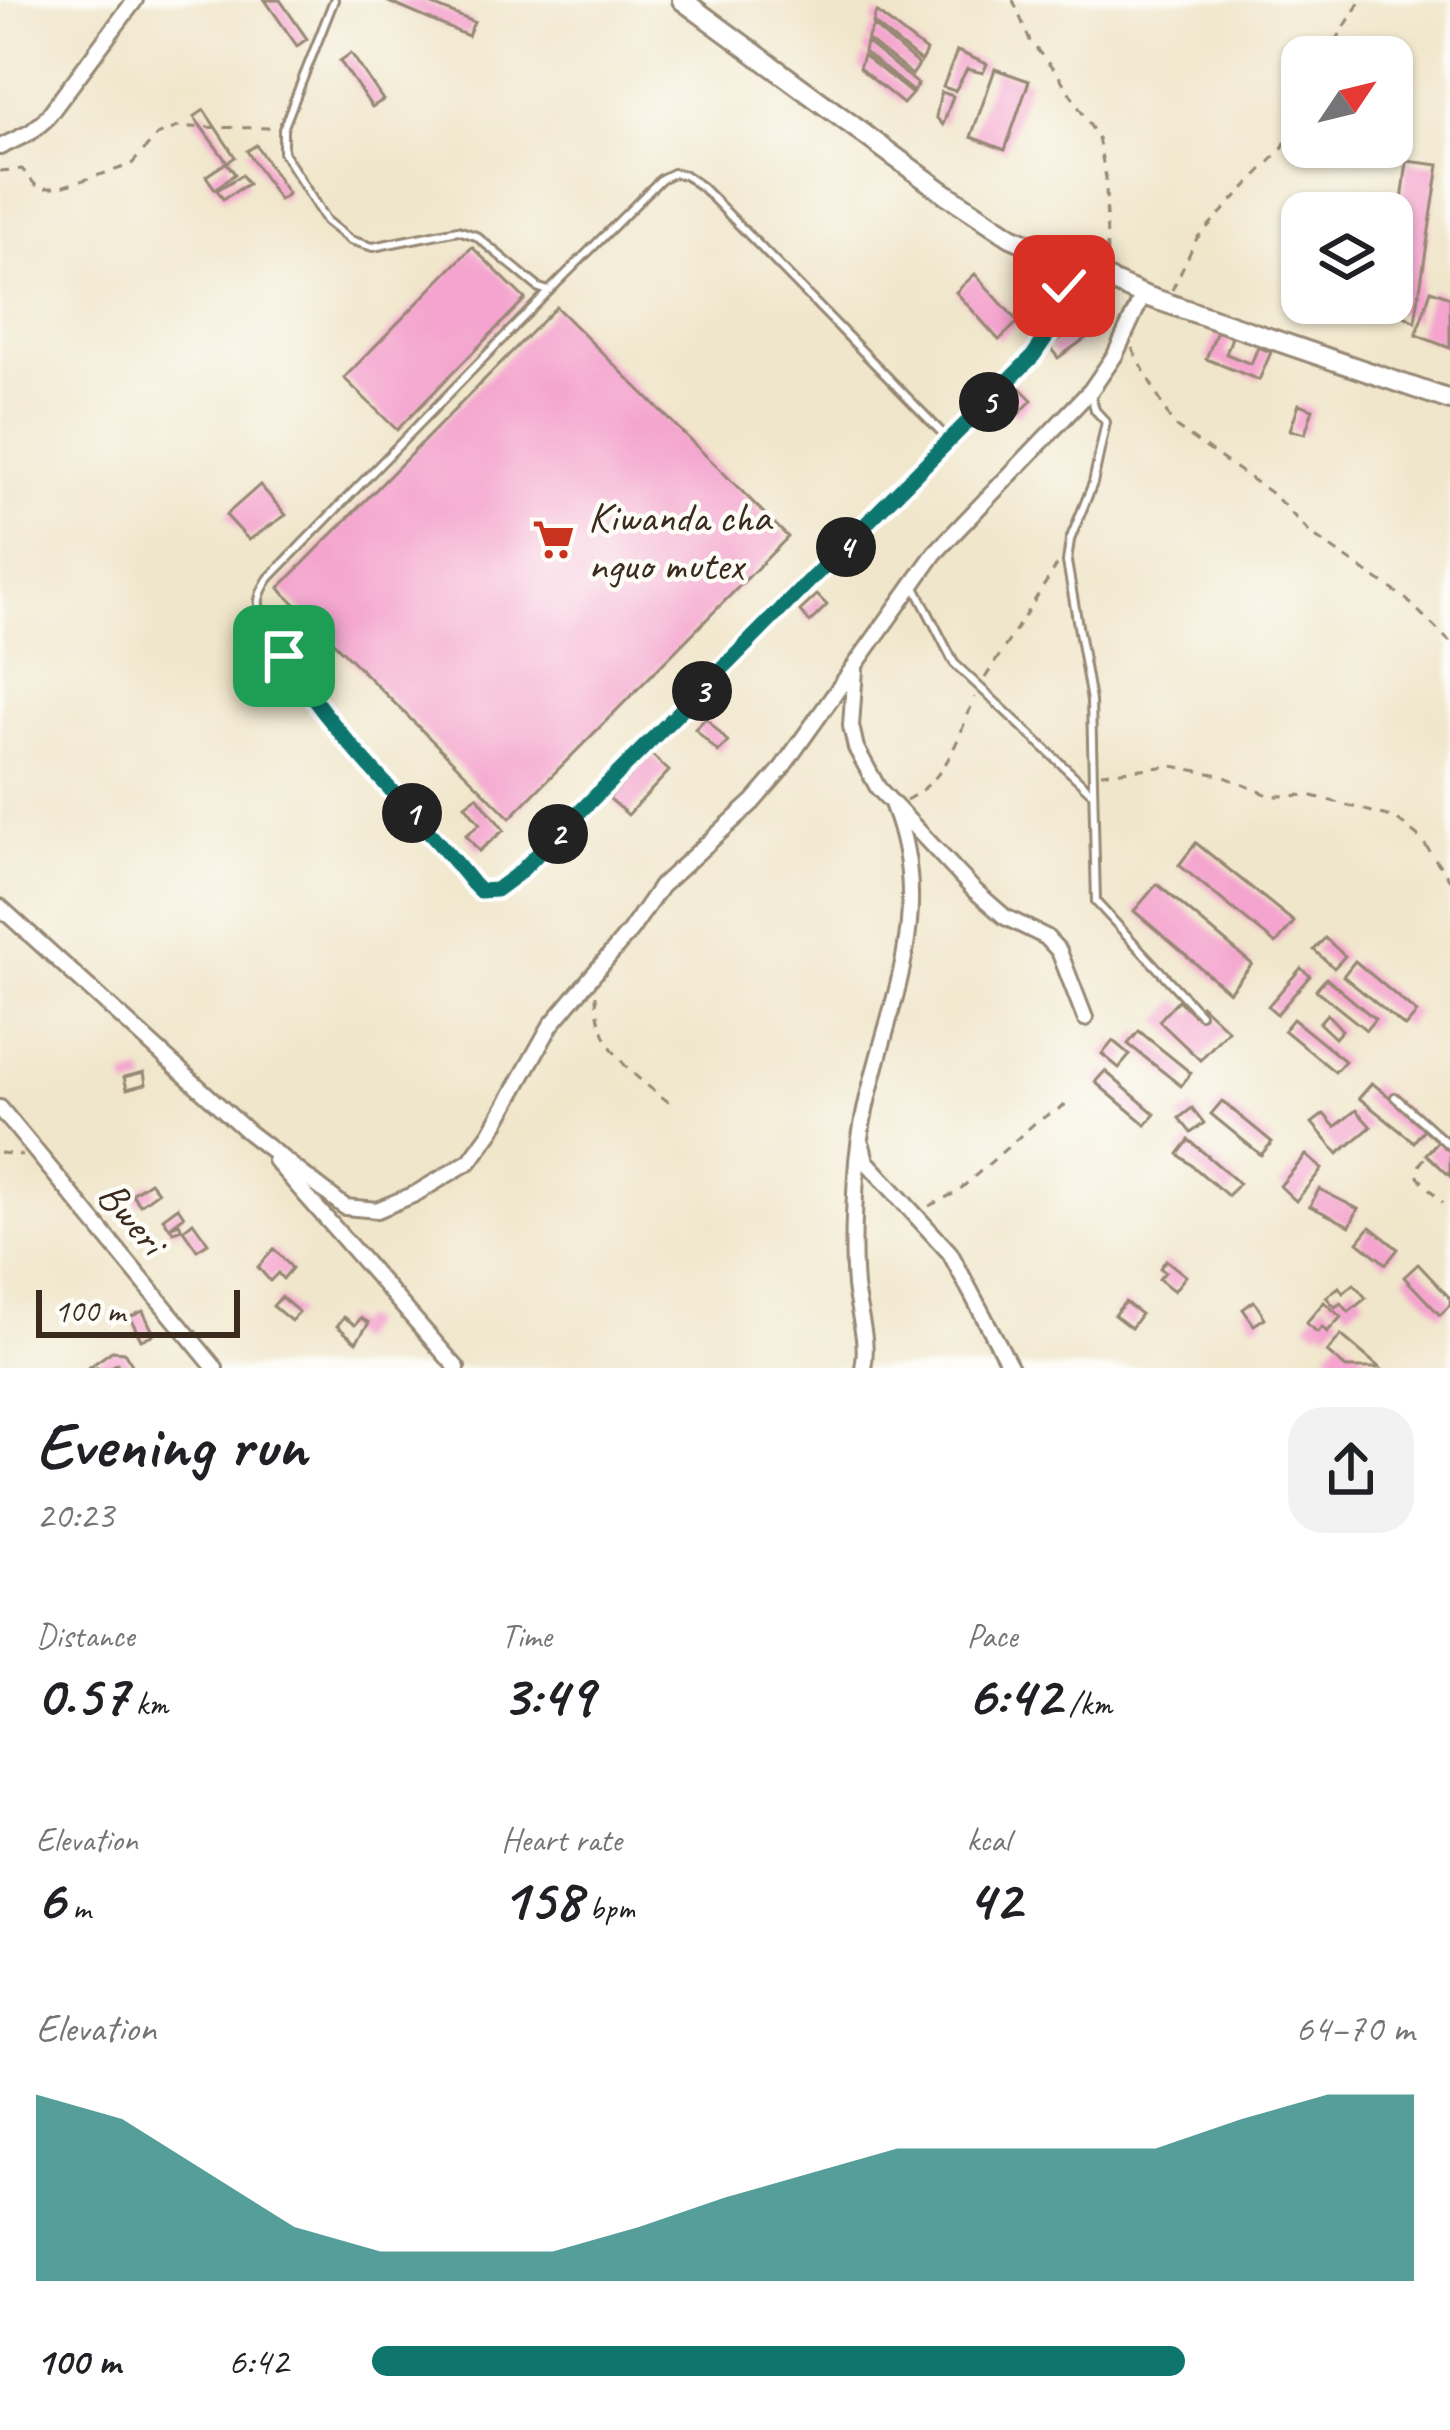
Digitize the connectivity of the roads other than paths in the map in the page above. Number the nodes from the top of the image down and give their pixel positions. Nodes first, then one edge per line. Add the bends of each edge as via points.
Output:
1 (135, 0) edge
2 (334, 0) edge
3 (682, 0) edge
4 (0, 147) edge
5 (1066, 262) junction
6 (548, 291) junction
7 (1143, 295) junction
8 (1091, 390) junction
9 (1450, 400) edge
10 (951, 442) junction
11 (912, 582) junction
12 (855, 664) junction
13 (1092, 793) junction
14 (893, 806) junction
15 (0, 908) edge
16 (1199, 1014) dead end
17 (1085, 1018) dead end
18 (1396, 1097) dead end
19 (0, 1108) edge
20 (860, 1134) junction
21 (1450, 1146) edge
22 (268, 1148) junction
23 (215, 1368) edge
24 (457, 1368) edge
25 (863, 1368) edge
26 (1011, 1368) edge

1 - 4 street via 45,119
2 - 6 lane via 283,129 283,152 326,220 374,247 458,230
3 - 5 street via 940,190
5 - 7 street
5 - 10 lane via 1054,328
6 - 10 lane via 661,179 685,175
6 - 10 lane via 258,594 264,624 334,731 480,891 519,873
7 - 8 street
7 - 9 street
8 - 11 street
8 - 13 lane via 1106,422 1067,550 1091,701
11 - 12 street
11 - 13 lane via 945,649
12 - 14 street via 856,748
12 - 22 street via 779,772 662,886 539,1043 462,1168 377,1210 345,1207
13 - 16 lane via 1096,902
14 - 17 street via 974,890 1059,951
14 - 20 street via 907,848 909,942
15 - 22 street
18 - 21 lane
19 - 23 street, Bweri
20 - 25 street via 855,1281
20 - 26 street via 866,1161 950,1253
22 - 24 street

